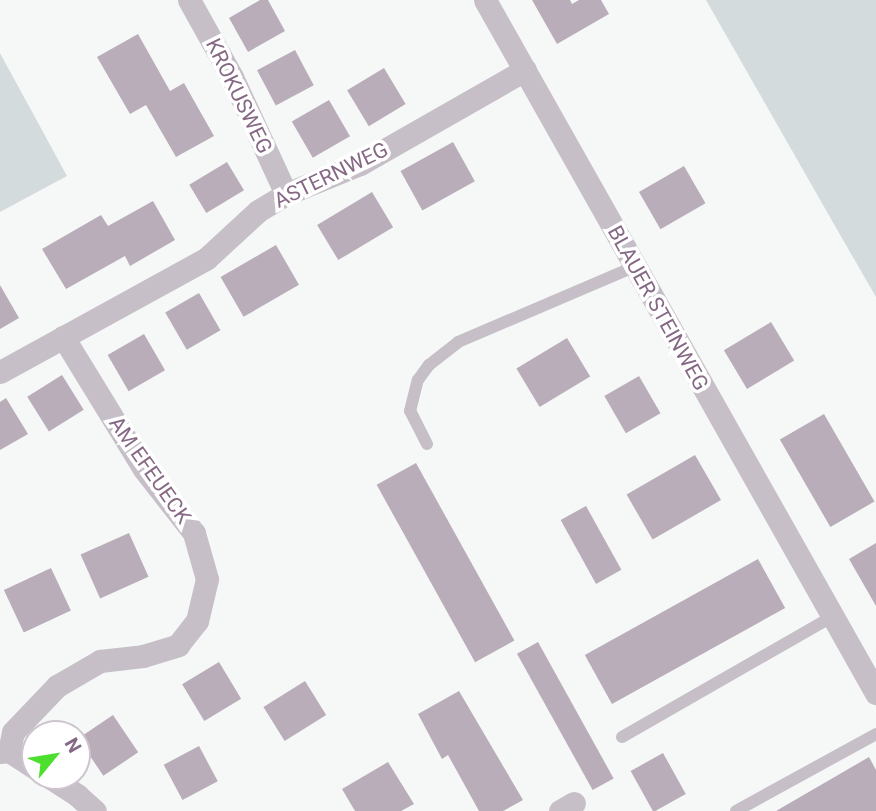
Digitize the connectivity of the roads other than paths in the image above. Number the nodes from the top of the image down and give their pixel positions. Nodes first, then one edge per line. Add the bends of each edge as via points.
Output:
1 (189, 0) edge
2 (485, 0) edge
3 (524, 70) junction
4 (286, 194) junction
5 (634, 267) junction
6 (63, 337) junction
7 (0, 372) edge
8 (427, 444) dead end
9 (833, 616) junction
10 (876, 693) edge
11 (876, 734) edge
12 (622, 737) dead end
13 (4, 751) edge
14 (21, 760) edge
15 (69, 790) edge
16 (95, 811) edge
17 (736, 811) edge

1 - 4 street, KROKUSWEG via 232,77
2 - 3 street, BLAUER STEINWEG
3 - 4 street, ASTERNWEG via 360,164
3 - 5 street, BLAUER STEINWEG
4 - 6 street, ASTERNWEG via 258,211 207,258
5 - 8 lane via 458,342 429,365 418,380 410,411
5 - 9 street, BLAUER STEINWEG
6 - 7 street, ASTERNWEG
6 - 13 street, AM EFEUECK via 144,469 194,534 207,579 197,621 178,645 144,656 100,662 57,686 13,732
9 - 10 street, BLAUER STEINWEG
9 - 12 lane
11 - 17 lane
13 - 14 street
15 - 16 street

